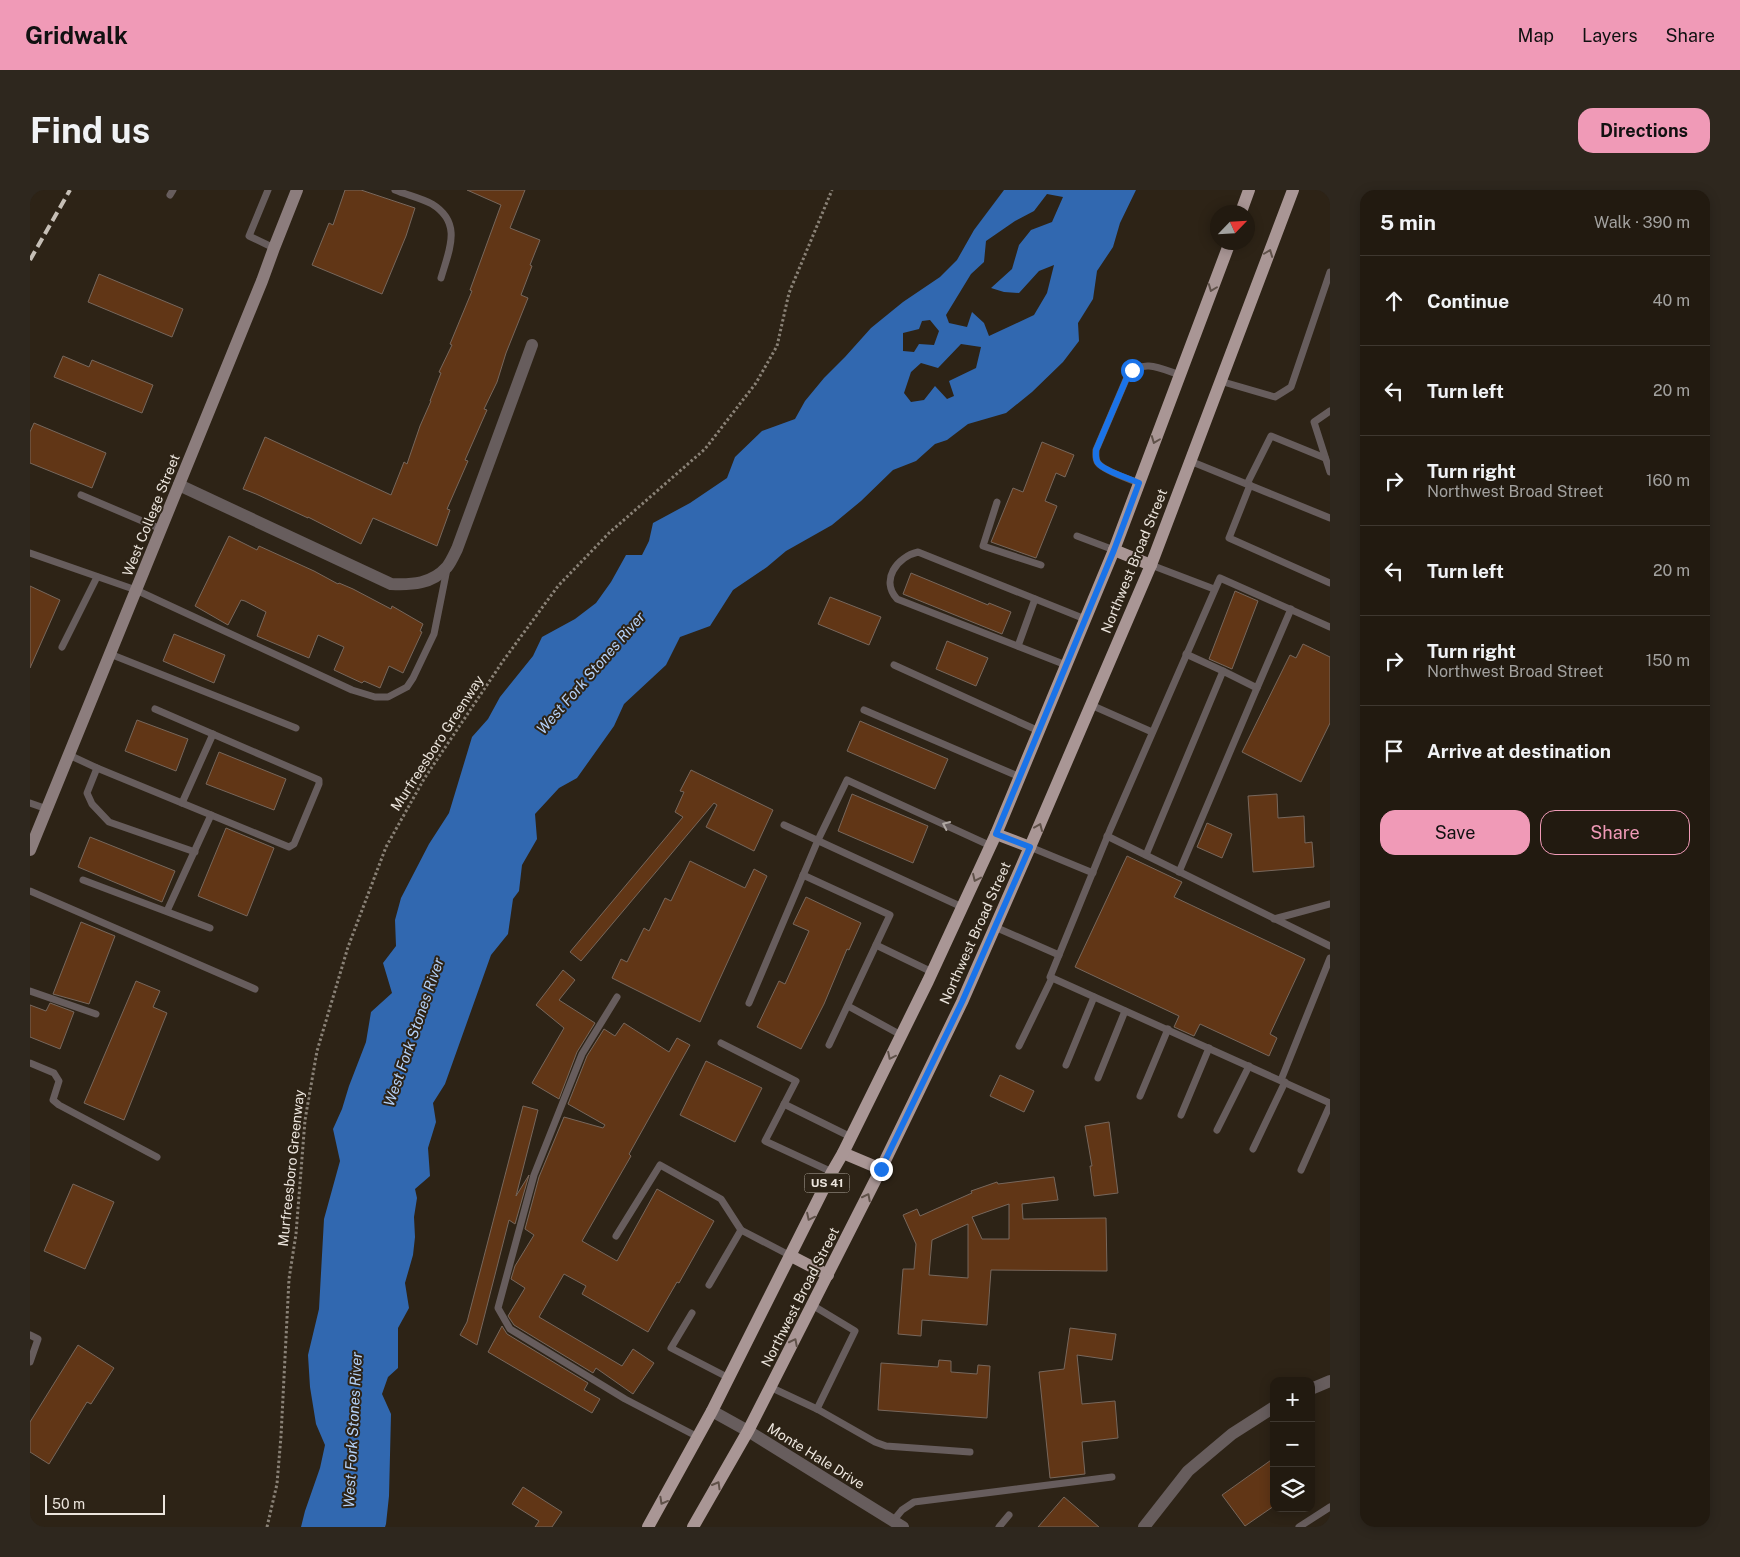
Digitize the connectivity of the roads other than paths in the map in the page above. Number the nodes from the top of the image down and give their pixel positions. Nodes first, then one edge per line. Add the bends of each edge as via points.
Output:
1 (268, 190) edge
2 (297, 190) edge
3 (395, 190) edge
4 (1249, 190) edge
5 (1293, 190) edge
6 (1244, 205) edge
7 (274, 248) junction
8 (1227, 250) edge
9 (1330, 272) edge
10 (441, 278) dead end
11 (532, 346) dead end
12 (1180, 375) junction
13 (1220, 381) junction
14 (1330, 411) edge
15 (1325, 458) junction
16 (1190, 461) junction
17 (1330, 472) edge
18 (1139, 483) junction
19 (179, 485) junction
20 (1248, 485) junction
21 (81, 495) dead end
22 (997, 502) dead end
23 (1330, 518) edge
24 (161, 530) junction
25 (1077, 536) dead end
26 (1114, 550) junction
27 (30, 553) edge
28 (1150, 564) junction
29 (1040, 565) dead end
30 (447, 567) junction
31 (97, 577) junction
32 (1330, 584) edge
33 (1214, 589) junction
34 (136, 590) junction
35 (1035, 599) junction
36 (1290, 610) junction
37 (1086, 619) junction
38 (1330, 626) edge
39 (1018, 646) junction
40 (62, 647) dead end
41 (110, 654) junction
42 (1186, 654) junction
43 (894, 665) dead end
44 (1066, 665) junction
45 (1223, 671) junction
46 (1257, 688) junction
47 (1091, 705) junction
48 (155, 709) dead end
49 (864, 710) dead end
50 (296, 728) dead end
51 (1039, 731) junction
52 (1152, 732) junction
53 (213, 734) junction
54 (69, 755) junction
55 (96, 768) junction
56 (1020, 778) junction
57 (30, 803) edge
58 (182, 803) junction
59 (46, 809) junction
60 (211, 815) junction
61 (784, 825) dead end
62 (996, 834) junction
63 (1108, 836) junction
64 (818, 840) junction
65 (991, 846) junction
66 (1030, 847) junction
67 (30, 850) edge
68 (195, 852) junction
69 (1146, 855) junction
70 (1093, 872) junction
71 (1179, 872) junction
72 (803, 876) junction
73 (83, 880) dead end
74 (30, 891) edge
75 (1330, 904) edge
76 (962, 907) junction
77 (167, 911) junction
78 (1274, 919) junction
79 (995, 927) junction
80 (210, 928) dead end
81 (876, 944) junction
82 (1330, 946) edge
83 (1059, 955) junction
84 (1330, 958) edge
85 (932, 972) junction
86 (1052, 978) junction
87 (255, 989) dead end
88 (30, 991) edge
89 (617, 997) dead end
90 (1094, 997) junction
91 (749, 1004) dead end
92 (848, 1006) junction
93 (1125, 1011) junction
94 (96, 1014) dead end
95 (1168, 1030) junction
96 (901, 1035) junction
97 (721, 1043) dead end
98 (829, 1046) dead end
99 (1019, 1046) dead end
100 (1209, 1048) junction
101 (30, 1063) edge
102 (1066, 1065) dead end
103 (1249, 1066) junction
104 (1098, 1078) dead end
105 (1283, 1081) junction
106 (1140, 1096) dead end
107 (784, 1104) junction
108 (1330, 1104) edge
109 (1181, 1115) dead end
110 (1217, 1130) dead end
111 (851, 1137) junction
112 (1253, 1149) dead end
113 (843, 1153) junction
114 (157, 1157) dead end
115 (881, 1169) junction
116 (1301, 1170) dead end
117 (832, 1172) junction
118 (741, 1230) junction
119 (616, 1236) dead end
120 (791, 1256) junction
121 (828, 1275) junction
122 (708, 1285) dead end
123 (812, 1306) junction
124 (692, 1313) dead end
125 (30, 1335) edge
126 (30, 1362) edge
127 (729, 1378) junction
128 (1330, 1381) edge
129 (1315, 1387) edge
130 (770, 1388) junction
131 (817, 1409) junction
132 (1270, 1410) edge
133 (712, 1411) junction
134 (748, 1431) junction
135 (698, 1437) junction
136 (970, 1452) dead end
137 (1112, 1476) dead end
138 (1330, 1507) edge
139 (1009, 1515) dead end
140 (898, 1524) edge
141 (648, 1527) edge
142 (692, 1527) edge
143 (999, 1527) edge
144 (1144, 1527) edge
145 (1299, 1527) edge

1 - 7 lane via 249,236
2 - 7 street, West College Street
3 - 10 lane via 432,204 447,216 452,228 451,246
4 - 6 main road
13 -> 5 main road, Northwest Broad Street / US 41
7 - 19 street, West College Street
8 -> 12 main road, Northwest Broad Street / US 41
9 - 13 lane via 1291,387 1275,397
11 - 30 street via 457,549
12 -> 18 main road, Northwest Broad Street / US 41
12 - 18 lane via 1149,365 1132,370 1096,450 1098,464
13 - 16 main road, Northwest Broad Street / US 41
14 - 15 lane via 1314,422
15 - 17 lane
15 - 20 lane via 1271,436
16 - 20 lane
16 - 28 main road, Northwest Broad Street / US 41
18 - 26 main road, Northwest Broad Street / US 41
19 - 24 street, West College Street
19 - 30 street via 391,584 414,585
20 - 23 lane
20 - 32 lane via 1228,538
21 - 24 lane
22 - 29 lane via 983,546
24 - 34 street, West College Street
25 - 26 lane
26 - 28 main road
26 - 37 main road, Northwest Broad Street / US 41
27 - 31 lane
28 - 33 lane
28 - 47 main road, Northwest Broad Street / US 41
30 - 34 lane via 434,634 407,687 388,697 352,690
31 - 34 lane
31 - 40 lane
33 - 36 lane via 1220,578
33 - 42 lane
34 - 41 street, West College Street
35 - 37 lane
35 - 39 lane
35 - 39 lane via 918,552 899,561 889,580 891,593 897,599
36 - 38 lane
36 - 46 lane
37 - 44 main road, Northwest Broad Street / US 41
39 - 44 lane
41 - 50 lane
41 - 54 street, West College Street
42 - 45 lane
42 - 52 lane
43 - 51 lane
44 - 51 main road, Northwest Broad Street / US 41
45 - 46 lane
45 - 69 lane
46 - 71 lane
47 - 52 lane
66 -> 47 main road, Northwest Broad Street / US 41
48 - 53 lane
49 - 56 lane
51 - 56 main road, Northwest Broad Street / US 41
52 - 63 lane
53 - 58 lane
53 - 60 lane via 319,780 320,784 292,847
54 - 55 lane
54 - 59 street, West College Street
55 - 58 lane
55 - 68 lane via 86,793 109,822
56 - 62 main road, Northwest Broad Street / US 41
57 - 59 lane
58 - 60 lane
59 - 67 street, West College Street
60 - 68 lane
61 - 64 lane
62 - 65 main road, Northwest Broad Street / US 41
62 - 66 main road
63 - 69 lane
63 - 70 lane
65 -> 64 lane via 847,780
64 - 72 lane
64 - 76 lane
65 -> 76 main road, Northwest Broad Street / US 41
66 - 70 lane
66 - 79 main road, Northwest Broad Street / US 41
68 - 77 lane
69 - 71 lane
70 - 83 lane
71 - 78 lane
72 - 81 lane via 890,915
72 - 91 lane
73 - 77 lane
74 - 87 lane
75 - 78 lane
76 - 85 main road, Northwest Broad Street / US 41
77 - 80 lane
78 - 82 lane
79 - 83 lane
79 - 115 main road, Northwest Broad Street / US 41
81 - 85 lane
81 - 92 lane
83 - 86 lane
84 - 105 lane
85 - 96 main road, Northwest Broad Street / US 41
86 - 90 lane
86 - 99 lane
88 - 94 lane
89 - 135 lane via 582,1054 534,1174 498,1308 510,1329 625,1398
90 - 93 lane
90 - 102 lane
92 - 96 lane
92 - 98 lane
93 - 95 lane
93 - 104 lane
95 - 100 lane
95 - 106 lane
96 -> 111 main road, Northwest Broad Street / US 41
97 - 107 lane via 796,1081
100 - 103 lane
100 - 109 lane
101 - 114 lane via 54,1073 59,1080 53,1100 59,1105
103 - 105 lane
103 - 110 lane
105 - 108 lane
105 - 112 lane
107 - 111 lane
107 - 117 lane via 765,1141
108 - 116 lane
111 - 113 main road, Northwest Broad Street / US 41
113 - 115 main road
113 - 117 main road, Northwest Broad Street / US 41
121 -> 115 main road, Northwest Broad Street / US 41
117 -> 120 main road, Northwest Broad Street / US 41
118 - 119 lane via 721,1199 660,1165
118 - 120 lane
118 - 122 lane
120 - 121 main road
120 - 127 main road, Northwest Broad Street / US 41
121 - 123 main road, Northwest Broad Street / US 41
130 -> 123 main road, Northwest Broad Street / US 41
123 - 131 lane via 855,1331
124 - 127 lane via 671,1348
125 - 126 lane via 38,1339
127 - 133 main road, Northwest Broad Street / US 41
128 - 129 street
130 - 131 lane
130 - 134 main road, Northwest Broad Street / US 41
131 - 136 lane via 886,1446
132 - 144 street via 1232,1434 1188,1470
133 - 134 street, Monte Hale Drive
133 - 135 main road, Northwest Broad Street / US 41
134 - 140 street, Monte Hale Drive
142 -> 134 main road, Northwest Broad Street / US 41
135 -> 141 main road, Northwest Broad Street / US 41
137 - 140 lane via 914,1502 902,1510
138 - 145 lane
139 - 143 lane

